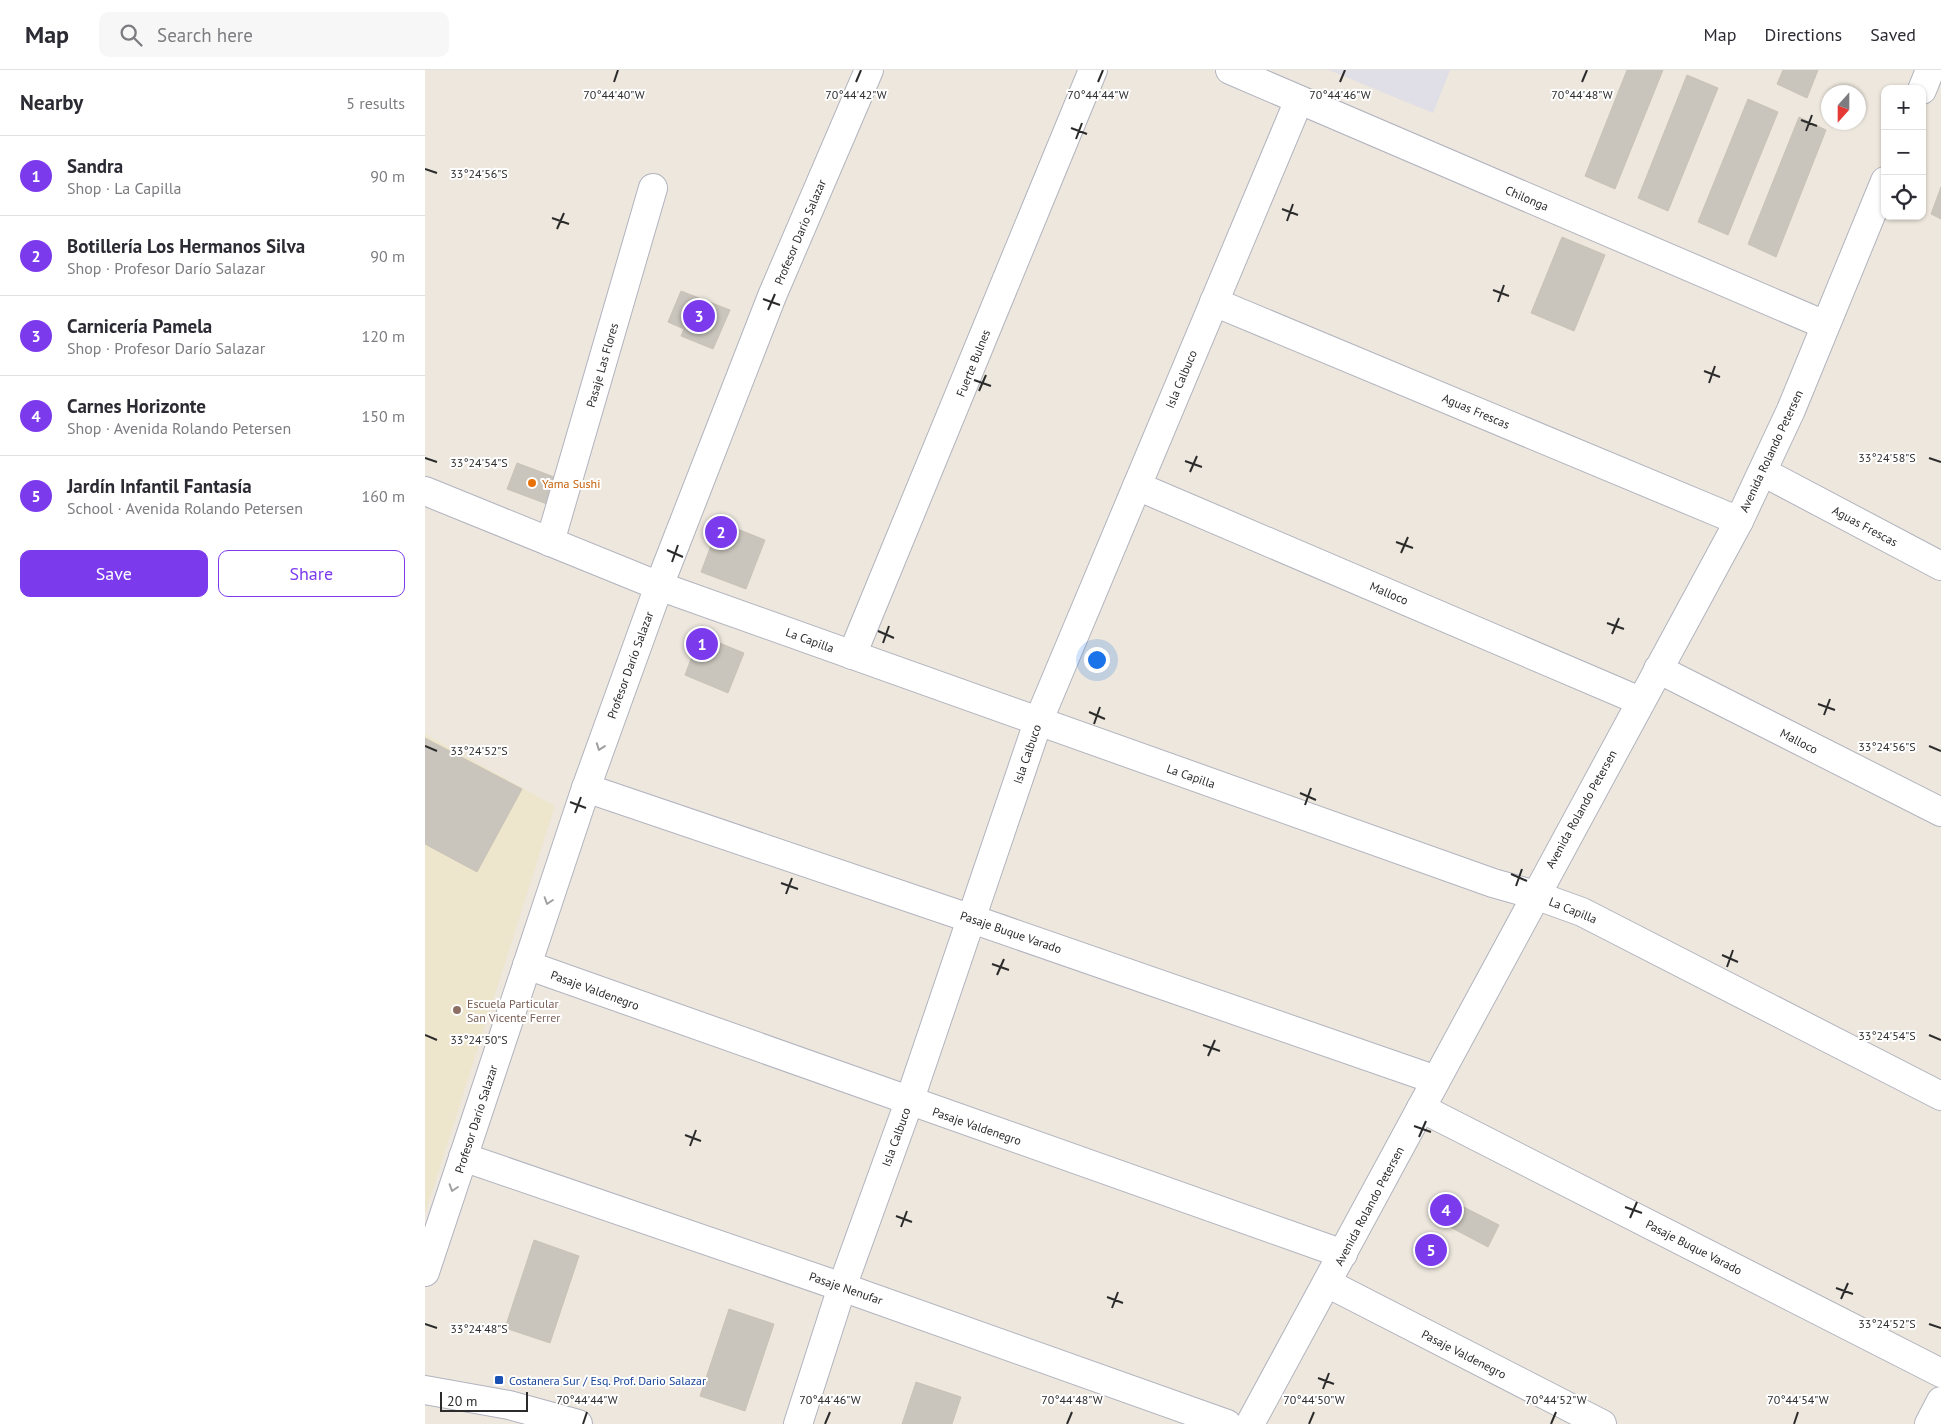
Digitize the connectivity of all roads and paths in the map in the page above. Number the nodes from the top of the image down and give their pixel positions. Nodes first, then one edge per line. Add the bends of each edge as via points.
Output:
1 (869, 70) edge
2 (1093, 70) edge
3 (1230, 70) edge
4 (1931, 70) edge
5 (1924, 85) edge
6 (1299, 100) junction
7 (653, 188) dead end
8 (1881, 191) edge
9 (1214, 302) junction
10 (1825, 325) junction
11 (1763, 472) junction
12 (1137, 486) junction
13 (425, 491) edge
14 (1739, 521) junction
15 (551, 542) junction
16 (1941, 566) edge
17 (659, 586) junction
18 (852, 655) junction
19 (1658, 670) junction
20 (1640, 701) junction
21 (1038, 722) junction
22 (586, 788) junction
23 (1941, 812) edge
24 (1535, 895) junction
25 (972, 919) junction
26 (527, 965) junction
27 (1436, 1080) junction
28 (1941, 1096) edge
29 (909, 1102) junction
30 (1421, 1108) junction
31 (463, 1157) junction
32 (1343, 1254) junction
33 (425, 1272) edge
34 (1327, 1283) junction
35 (842, 1287) junction
36 (1941, 1373) edge
37 (425, 1390) edge
38 (1941, 1401) edge
39 (577, 1424) edge
40 (798, 1424) edge
41 (1227, 1424) edge
42 (1250, 1424) edge
43 (1602, 1424) edge
44 (1929, 1424) edge

1 - 17 street, Profesor Darío Salazar via 772,296
2 - 18 street, Fuerte Bulnes
3 - 6 street, Chilonga
4 - 5 street
6 - 9 street, Isla Calbuco
6 - 10 street, Chilonga
7 - 15 street, Pasaje Las Flores
8 - 10 street, Avenida Rolando Petersen
9 - 12 street, Isla Calbuco
9 - 14 street, Aguas Frescas
10 - 11 street, Avenida Rolando Petersen
11 - 14 street, Avenida Rolando Petersen
11 - 16 street, Aguas Frescas
12 - 20 street, Malloco
12 - 21 street, Isla Calbuco
13 - 15 street, La Capilla
14 - 19 street, Avenida Rolando Petersen
15 - 17 street, La Capilla
17 - 18 street, La Capilla
17 -> 22 street, Profesor Darío Salazar
18 - 21 street, La Capilla
19 - 20 street, Avenida Rolando Petersen
19 - 23 street, Malloco
20 - 24 street, Avenida Rolando Petersen
21 - 24 street, La Capilla
21 - 25 street, Isla Calbuco
22 - 25 street, Pasaje Buque Varado
22 -> 26 street, Profesor Darío Salazar
24 - 27 street, Avenida Rolando Petersen
24 - 28 street, La Capilla via 1598,920
25 - 27 street, Pasaje Buque Varado
25 - 29 street, Isla Calbuco
26 - 29 street, Pasaje Valdenegro
26 - 31 street, Profesor Darío Salazar
27 - 30 street, Avenida Rolando Petersen
29 - 32 street, Pasaje Valdenegro
29 - 35 street, Isla Calbuco
30 - 32 street, Avenida Rolando Petersen
30 - 36 street, Pasaje Buque Varado
31 -> 33 street, Profesor Darío Salazar
31 - 35 street, Pasaje Nenufar
32 - 34 street, Avenida Rolando Petersen
34 - 42 street, Avenida Rolando Petersen
34 - 43 street, Pasaje Valdenegro
35 - 40 street, Isla Calbuco
35 - 41 street, Pasaje Nenufar
37 - 39 street via 509,1405
38 - 44 street

